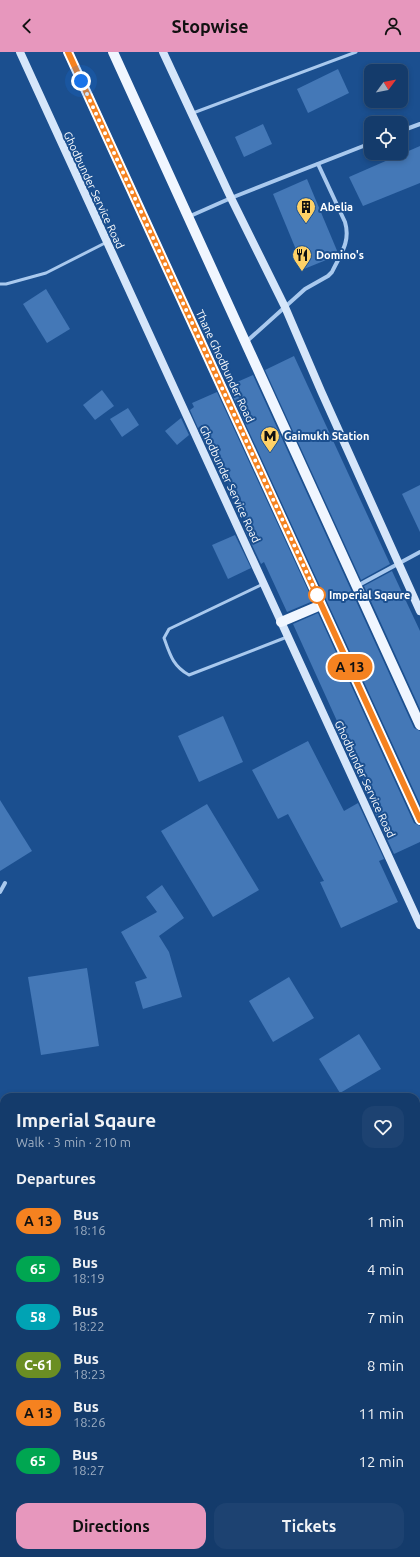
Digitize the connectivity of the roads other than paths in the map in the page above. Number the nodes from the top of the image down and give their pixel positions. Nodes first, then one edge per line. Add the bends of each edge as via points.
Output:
1 (20, 52) edge
2 (68, 52) edge
3 (113, 52) edge
4 (163, 52) edge
5 (356, 52) edge
6 (192, 114) junction
7 (420, 124) edge
8 (408, 128) edge
9 (364, 146) edge
10 (318, 164) junction
11 (231, 198) junction
12 (188, 217) junction
13 (106, 242) junction
14 (0, 284) edge
15 (285, 307) junction
16 (245, 342) junction
17 (420, 552) edge
18 (398, 563) junction
19 (263, 584) junction
20 (356, 586) junction
21 (321, 605) junction
22 (420, 611) edge
23 (281, 622) junction
24 (287, 636) junction
25 (420, 725) edge
26 (420, 820) edge
27 (5, 883) dead end
28 (0, 892) edge
29 (420, 925) edge

1 - 13 street, Ghodbunder Service Road
2 - 21 main road, Thane Ghodbunder Road
3 - 12 main road
4 - 6 street
5 - 6 lane
6 - 11 street
7 - 8 street
9 - 10 street
10 - 11 street
10 - 15 street via 345,222 347,240 332,272 305,288
11 - 12 street
11 - 15 street
12 - 16 main road
13 - 14 lane via 46,273
13 - 19 street, Ghodbunder Service Road
15 - 16 street
15 - 18 street
16 - 20 main road
17 - 18 street
18 - 20 street
18 - 22 street
19 - 23 street, Ghodbunder Service Road
19 - 24 lane via 169,629 164,638 170,656 179,670 189,675
20 - 25 main road
21 - 23 main road
21 - 26 main road, Thane Ghodbunder Road
23 - 24 street, Ghodbunder Service Road
24 - 29 street, Ghodbunder Service Road
27 - 28 street

